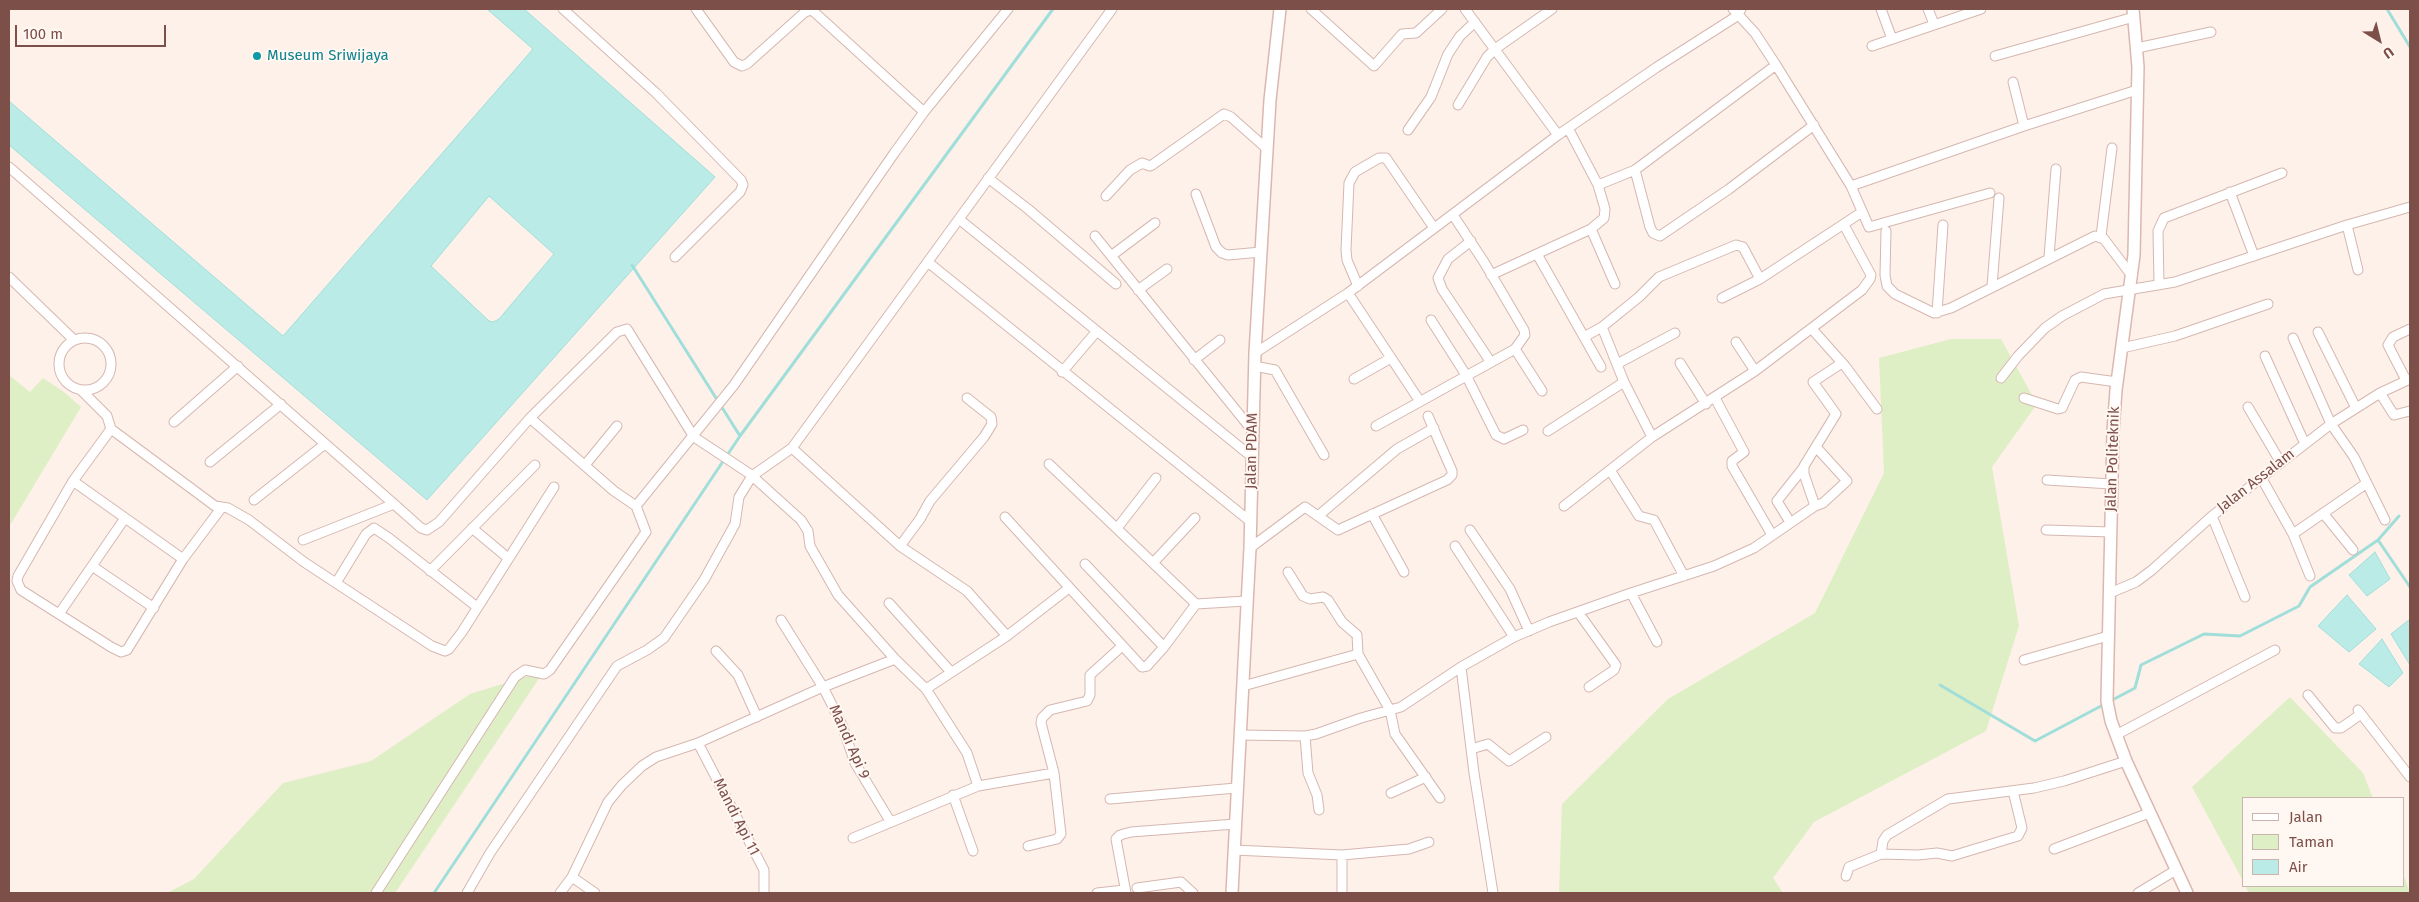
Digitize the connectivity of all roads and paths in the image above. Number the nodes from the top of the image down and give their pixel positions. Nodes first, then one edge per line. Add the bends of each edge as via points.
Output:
1 (563, 9) edge
2 (696, 9) edge
3 (1008, 9) edge
4 (1112, 9) edge
5 (1280, 9) edge
6 (1311, 9) edge
7 (1442, 9) edge
8 (1465, 9) edge
9 (1552, 9) edge
10 (1881, 9) edge
11 (1928, 9) edge
12 (1981, 9) edge
13 (1738, 10) edge
14 (2134, 13) edge
15 (1475, 22) junction
16 (1934, 24) junction
17 (2211, 32) dead end
18 (1892, 39) junction
19 (1872, 46) dead end
20 (1495, 48) junction
21 (2137, 48) junction
22 (1995, 56) dead end
23 (1776, 65) junction
24 (2013, 82) dead end
25 (2137, 90) junction
26 (1458, 105) dead end
27 (924, 112) junction
28 (1814, 125) junction
29 (2024, 126) junction
30 (1568, 128) junction
31 (1408, 130) dead end
32 (1558, 135) junction
33 (2112, 148) dead end
34 (1267, 149) junction
35 (9, 166) edge
36 (2056, 169) dead end
37 (1634, 170) junction
38 (2282, 173) dead end
39 (988, 178) junction
40 (1598, 185) junction
41 (1851, 186) junction
42 (2230, 192) junction
43 (1990, 193) dead end
44 (1196, 194) dead end
45 (1106, 196) dead end
46 (1999, 198) dead end
47 (2410, 207) edge
48 (1862, 212) junction
49 (1453, 215) junction
50 (959, 219) junction
51 (1155, 223) dead end
52 (1844, 225) junction
53 (1943, 225) dead end
54 (2348, 225) junction
55 (1434, 228) junction
56 (1591, 229) junction
57 (1886, 230) dead end
58 (1095, 236) dead end
59 (2101, 236) junction
60 (1471, 241) junction
61 (1261, 252) junction
62 (1537, 254) junction
63 (1110, 256) junction
64 (2254, 256) junction
65 (675, 257) dead end
66 (2049, 257) junction
67 (929, 263) junction
68 (1167, 269) dead end
69 (2358, 270) dead end
70 (1491, 275) junction
71 (2132, 276) junction
72 (9, 277) edge
73 (1760, 279) junction
74 (1116, 284) dead end
75 (1615, 284) dead end
76 (2159, 285) junction
77 (1358, 286) junction
78 (1992, 286) junction
79 (2131, 288) junction
80 (1138, 290) junction
81 (1348, 293) junction
82 (1722, 298) dead end
83 (2268, 304) dead end
84 (1937, 313) junction
85 (1431, 320) dead end
86 (1602, 327) junction
87 (1812, 329) junction
88 (2410, 329) edge
89 (1097, 331) junction
90 (2318, 332) dead end
91 (1675, 333) dead end
92 (1584, 337) junction
93 (2294, 338) dead end
94 (74, 340) junction
95 (1220, 340) dead end
96 (1736, 342) dead end
97 (2122, 348) junction
98 (1514, 349) junction
99 (1255, 353) junction
100 (2265, 356) dead end
101 (1391, 358) junction
102 (1194, 360) junction
103 (1490, 361) junction
104 (1680, 363) dead end
105 (1842, 363) junction
106 (1617, 364) junction
107 (238, 366) junction
108 (1254, 366) junction
109 (1601, 367) dead end
110 (1755, 371) junction
111 (1062, 372) junction
112 (1466, 374) junction
113 (2001, 378) dead end
114 (1354, 380) dead end
115 (2408, 380) edge
116 (1624, 382) junction
117 (2117, 382) junction
118 (81, 390) junction
119 (1542, 391) dead end
120 (2380, 393) junction
121 (967, 398) dead end
122 (1715, 398) junction
123 (2024, 398) dead end
124 (1420, 400) junction
125 (281, 404) junction
126 (1706, 404) junction
127 (2248, 407) dead end
128 (2356, 408) junction
129 (1877, 409) dead end
130 (2410, 411) edge
131 (1428, 416) dead end
132 (530, 418) junction
133 (174, 422) dead end
134 (2331, 424) junction
135 (618, 426) dead end
136 (1376, 426) dead end
137 (1434, 428) junction
138 (112, 429) junction
139 (1252, 430) junction
140 (1523, 430) dead end
141 (1548, 431) dead end
142 (1652, 437) junction
143 (698, 439) junction
144 (325, 444) junction
145 (2305, 444) junction
146 (1816, 447) junction
147 (792, 448) junction
148 (1324, 455) dead end
149 (1252, 457) junction
150 (210, 462) dead end
151 (2281, 463) junction
152 (1049, 464) dead end
153 (535, 465) dead end
154 (585, 465) junction
155 (1804, 466) junction
156 (1610, 470) junction
157 (751, 475) junction
158 (1156, 478) dead end
159 (2262, 479) junction
160 (2047, 480) dead end
161 (73, 481) junction
162 (2111, 484) junction
163 (2367, 484) junction
164 (554, 487) dead end
165 (254, 500) dead end
166 (394, 504) junction
167 (636, 506) junction
168 (1564, 506) dead end
169 (1815, 506) junction
170 (222, 507) junction
171 (2323, 513) junction
172 (1372, 514) junction
173 (1318, 516) junction
174 (2212, 516) junction
175 (125, 518) junction
176 (1004, 518) dead end
177 (1195, 518) dead end
178 (2386, 520) dead end
179 (1250, 522) junction
180 (1790, 522) junction
181 (1118, 527) junction
182 (472, 528) junction
183 (1470, 530) dead end
184 (2046, 530) dead end
185 (2111, 532) junction
186 (2293, 534) junction
187 (1772, 535) junction
188 (303, 540) dead end
189 (900, 546) junction
190 (1455, 546) dead end
191 (1250, 548) junction
192 (2353, 550) dead end
193 (508, 558) junction
194 (183, 559) junction
195 (1153, 563) junction
196 (1085, 564) dead end
197 (92, 566) junction
198 (430, 572) junction
199 (1288, 572) dead end
200 (1404, 572) dead end
201 (1684, 576) junction
202 (2310, 576) dead end
203 (336, 583) junction
204 (1069, 588) junction
205 (1631, 593) junction
206 (2110, 593) junction
207 (2245, 597) dead end
208 (1246, 601) junction
209 (889, 603) dead end
210 (1196, 604) junction
211 (477, 607) junction
212 (154, 608) junction
213 (1578, 612) junction
214 (59, 614) junction
215 (781, 620) dead end
216 (1529, 631) junction
217 (1007, 636) junction
218 (2108, 636) junction
219 (1514, 637) junction
220 (1658, 642) dead end
221 (1121, 647) junction
222 (1164, 647) junction
223 (2275, 650) dead end
224 (716, 651) dead end
225 (1358, 654) junction
226 (895, 659) junction
227 (2024, 660) dead end
228 (1461, 667) junction
229 (951, 672) junction
230 (1243, 686) junction
231 (823, 687) junction
232 (1589, 687) dead end
233 (926, 689) junction
234 (2308, 695) dead end
235 (1390, 710) junction
236 (757, 717) junction
237 (1240, 735) junction
238 (2116, 735) junction
239 (1304, 736) junction
240 (1546, 737) dead end
241 (698, 743) junction
242 (1471, 748) junction
243 (2126, 761) junction
244 (1054, 773) junction
245 (1426, 777) junction
246 (2410, 777) edge
247 (978, 786) junction
248 (1236, 788) junction
249 (2013, 791) junction
250 (1391, 793) dead end
251 (953, 796) junction
252 (1440, 798) dead end
253 (1110, 800) dead end
254 (1319, 810) dead end
255 (2149, 813) junction
256 (890, 821) junction
257 (1235, 824) junction
258 (853, 838) dead end
259 (1429, 842) dead end
260 (1028, 846) dead end
261 (2054, 849) dead end
262 (973, 850) dead end
263 (1234, 850) junction
264 (1881, 854) junction
265 (1342, 855) junction
266 (2176, 870) junction
267 (1846, 876) dead end
268 (572, 877) junction
269 (1136, 888) dead end
270 (1126, 892) edge
271 (376, 893) edge
272 (467, 893) edge
273 (560, 893) edge
274 (595, 893) edge
275 (764, 893) edge
276 (1097, 893) edge
277 (1193, 893) edge
278 (1232, 893) edge
279 (1342, 893) edge
280 (1493, 893) edge
281 (2138, 893) edge
282 (2187, 893) edge

1 - 65 street via 656,93 741,180 740,192
2 - 27 street via 734,62 742,66 805,12 812,10
3 - 27 street
4 - 39 street
5 - 34 street, Jalan PDAM
6 - 7 street via 1374,66 1402,34 1416,33
8 - 15 street
9 - 20 street
10 - 18 street
11 - 16 street
12 - 16 street
13 - 23 street
13 - 30 street
14 - 21 street, Jalan Politeknik
14 - 22 street
15 - 20 street
15 - 31 street via 1448,54 1431,97
16 - 18 street
17 - 21 street
18 - 19 street
20 - 26 street
20 - 32 street
21 - 25 street, Jalan Politeknik
23 - 28 street
23 - 37 street
24 - 29 street
25 - 29 street
25 - 71 street, Jalan Politeknik
27 - 143 street via 708,420
28 - 37 street via 1660,236 1650,227
28 - 41 street
29 - 41 street
30 - 32 street
30 - 40 street
32 - 49 street
33 - 59 street
34 - 45 street via 1224,114 1152,165 1142,163 1130,170
34 - 61 street, Jalan PDAM
35 - 107 street
36 - 66 street
37 - 40 street
38 - 42 street
39 - 50 street
39 - 74 street
40 - 56 street via 1605,209 1604,218
41 - 48 street
42 - 64 street
42 - 76 street via 2167,215 2162,220 2158,231
43 - 48 street via 1873,227 1866,224
44 - 61 street via 1216,247 1222,253
46 - 78 street
47 - 54 street
48 - 52 street
49 - 55 street
49 - 60 street
50 - 67 street
50 - 89 street
51 - 63 street
52 - 73 street
52 - 87 street via 1866,262 1870,279 1862,290
53 - 84 street
54 - 64 street
54 - 69 street
55 - 77 street
55 - 77 street via 1386,158 1379,158 1355,172 1349,183 1346,250
56 - 62 street
56 - 75 street
57 - 84 street via 1887,286 1895,294
58 - 63 street
59 - 66 street via 2092,236
59 - 71 street
60 - 70 street
60 - 103 street via 1448,259 1438,278
61 - 99 street, Jalan PDAM
62 - 70 street
62 - 92 street
63 - 80 street
64 - 76 street
66 - 78 street
67 - 111 street
67 - 147 street
68 - 80 street
70 - 98 street via 1524,330 1523,340
71 - 79 street, Jalan Politeknik
72 - 94 street
73 - 82 street
73 - 86 street via 1743,247 1736,246 1659,277
76 - 79 street
77 - 81 street
78 - 84 street
79 - 97 street, Jalan Politeknik
79 - 113 street via 2104,294 2051,324 2029,344
80 - 102 street
81 - 99 street
81 - 101 street
83 - 97 street via 2175,336
85 - 112 street
86 - 92 street
86 - 106 street
87 - 105 street
87 - 110 street
88 - 115 street via 2388,343
89 - 111 street
89 - 149 street
90 - 128 street
91 - 106 street
92 - 109 street
93 - 134 street
94 - 118 street via 63,350 60,372 68,384
94 - 118 street via 96,340 111,357 107,378 96,388
95 - 102 street
96 - 110 street
97 - 117 street, Jalan Politeknik
98 - 103 street
98 - 119 street
99 - 108 street, Jalan PDAM
100 - 145 street
101 - 114 street
101 - 124 street
102 - 139 street
103 - 112 street
104 - 126 street
105 - 129 street
105 - 146 street via 1813,382 1836,414
106 - 116 street
107 - 125 street
107 - 133 street
108 - 139 street, Jalan PDAM
108 - 148 street via 1275,370
110 - 122 street
111 - 179 street
112 - 124 street
112 - 140 street via 1498,437 1504,439
115 - 120 street, Jalan Assalam
116 - 141 street
116 - 142 street
117 - 123 street via 2081,377 2075,380 2062,408 2058,409
117 - 162 street, Jalan Politeknik
118 - 138 street via 108,416
120 - 128 street, Jalan Assalam
120 - 130 street via 2394,415
121 - 189 street via 991,417 992,424 930,501
122 - 126 street
122 - 187 street via 1744,452 1732,461 1732,466
124 - 136 street
125 - 144 street
125 - 150 street
126 - 142 street
127 - 151 street
128 - 134 street, Jalan Assalam
131 - 137 street
132 - 143 street via 617,332 627,329
132 - 154 street
132 - 166 street via 434,527 421,528
134 - 145 street, Jalan Assalam
134 - 163 street via 2354,456
135 - 154 street
137 - 172 street via 1452,471 1451,477
137 - 173 street via 1397,449
138 - 161 street
138 - 170 street via 215,506
139 - 149 street, Jalan PDAM
142 - 156 street
143 - 157 street
143 - 167 street
144 - 165 street
144 - 166 street
145 - 151 street, Jalan Assalam
146 - 155 street
146 - 169 street via 1847,481 1823,503
147 - 157 street
147 - 189 street
149 - 179 street, Jalan PDAM
151 - 159 street, Jalan Assalam
152 - 181 street
153 - 182 street
154 - 167 street
155 - 169 street
155 - 180 street via 1777,501
156 - 168 street
156 - 201 street via 1639,516 1654,520
157 - 226 street via 802,520 810,546 838,595
157 - 272 street via 739,497 735,524 698,588 664,638 617,666 490,853
158 - 181 street
159 - 174 street, Jalan Assalam
159 - 186 street
160 - 162 street
161 - 175 street
161 - 214 street via 17,581 21,590
162 - 185 street, Jalan Politeknik
163 - 171 street
163 - 178 street
164 - 193 street
166 - 188 street
167 - 271 street via 646,532 550,670 544,674 525,670 515,677
169 - 180 street
170 - 194 street
170 - 203 street via 250,520
171 - 186 street
171 - 192 street
172 - 173 street via 1338,530
172 - 200 street
173 - 191 street via 1303,508
174 - 206 street, Jalan Assalam via 2152,570 2136,582
174 - 207 street
175 - 194 street
175 - 197 street
176 - 204 street
177 - 195 street
179 - 191 street, Jalan PDAM
180 - 187 street
181 - 195 street
182 - 193 street
182 - 198 street
183 - 216 street via 1510,589
184 - 185 street
185 - 206 street, Jalan Politeknik
186 - 202 street
187 - 201 street via 1742,555
189 - 217 street via 967,591
190 - 219 street
191 - 208 street, Jalan PDAM
193 - 211 street
194 - 212 street
195 - 210 street
196 - 222 street
197 - 212 street
197 - 214 street
198 - 203 street via 374,528 366,534
198 - 211 street
199 - 225 street via 1306,598 1323,597 1328,600 1342,622 1357,635
201 - 205 street
203 - 211 street via 432,646 446,651
204 - 217 street
204 - 221 street
205 - 213 street
205 - 220 street
206 - 218 street, Jalan Politeknik
208 - 210 street
208 - 230 street, Jalan PDAM
209 - 229 street
210 - 222 street
212 - 214 street via 132,645 121,652
213 - 216 street
213 - 232 street via 1616,665 1614,670
215 - 231 street, Mandi Api 9
216 - 219 street
217 - 229 street
218 - 227 street
218 - 238 street, Jalan Politeknik via 2107,703
219 - 228 street
221 - 222 street via 1144,667
221 - 244 street via 1090,675 1087,701 1050,710 1042,718
223 - 238 street
224 - 236 street via 738,675
225 - 230 street
225 - 235 street
226 - 231 street
226 - 233 street
228 - 235 street via 1409,702
228 - 242 street
229 - 233 street
230 - 237 street, Jalan PDAM
231 - 236 street
231 - 256 street, Mandi Api 9 via 842,725 855,764
233 - 247 street via 967,753
234 - 246 street via 2335,728 2341,728 2360,712
235 - 239 street
235 - 245 street via 1395,734
236 - 241 street
237 - 239 street
237 - 248 street, Jalan PDAM
238 - 243 street, Jalan Politeknik
239 - 254 street via 1308,773
240 - 242 street via 1509,761 1488,744
241 - 268 street via 656,757 622,785 608,802
241 - 275 street, Mandi Api 11 via 764,870
242 - 280 street
243 - 249 street via 2064,781
243 - 255 street, Jalan Politeknik
244 - 247 street
244 - 260 street via 1061,834 1057,839
245 - 250 street
245 - 252 street
247 - 251 street
248 - 253 street
248 - 257 street, Jalan PDAM
249 - 264 street via 1948,799 1888,835 1883,841
249 - 264 street via 2022,828 2018,836 1952,856 1937,852
251 - 256 street
251 - 262 street
255 - 261 street
255 - 266 street, Jalan Politeknik
256 - 258 street
257 - 263 street, Jalan PDAM
257 - 270 street via 1120,835 1116,839
259 - 265 street via 1409,849
263 - 265 street
263 - 278 street, Jalan PDAM
264 - 267 street via 1849,867
265 - 279 street
266 - 281 street
266 - 282 street, Jalan Politeknik
268 - 273 street
268 - 274 street
269 - 277 street via 1181,882
270 - 276 street

